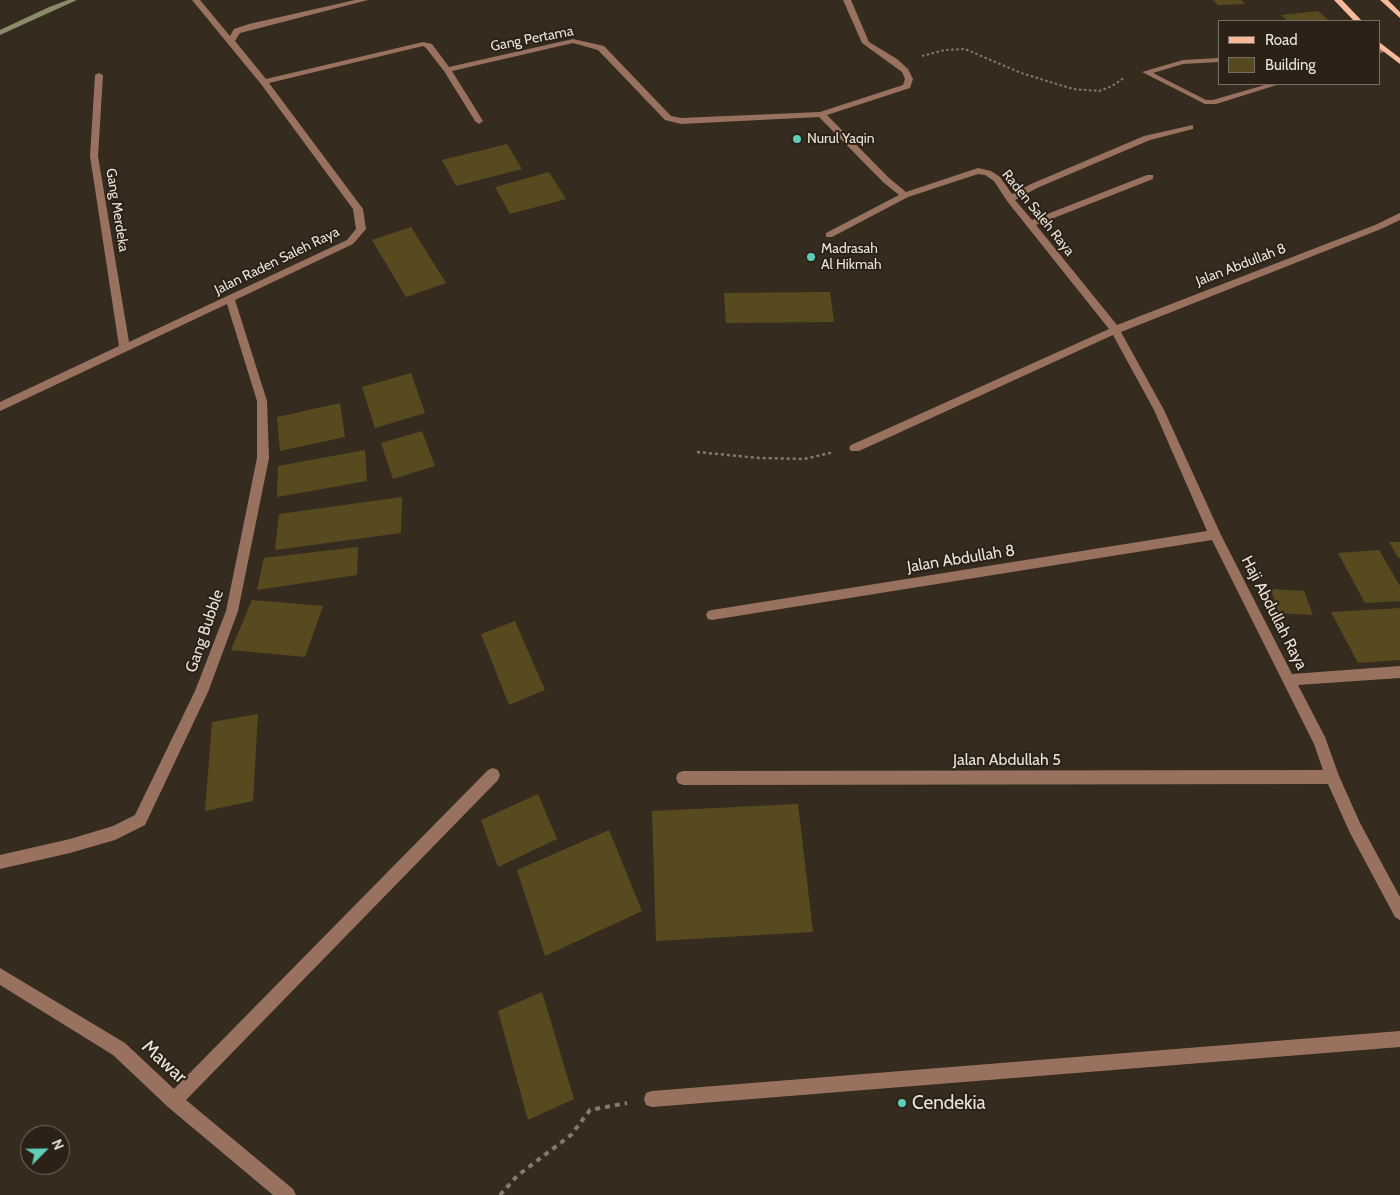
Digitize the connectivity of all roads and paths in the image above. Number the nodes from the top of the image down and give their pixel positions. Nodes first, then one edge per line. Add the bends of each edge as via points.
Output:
1 (196, 0) edge
2 (364, 0) edge
3 (847, 0) edge
4 (1338, 0) edge
5 (1384, 0) edge
6 (1400, 16) edge
7 (1357, 20) edge
8 (230, 41) junction
9 (1382, 51) edge
10 (894, 60) junction
11 (1218, 60) edge
12 (1400, 62) edge
13 (448, 70) junction
14 (1146, 72) junction
15 (99, 75) dead end
16 (264, 82) junction
17 (1272, 85) edge
18 (821, 114) junction
19 (479, 121) dead end
20 (1190, 128) dead end
21 (1150, 177) dead end
22 (905, 195) junction
23 (1010, 199) junction
24 (1400, 216) edge
25 (1030, 224) junction
26 (829, 235) dead end
27 (230, 299) junction
28 (1115, 330) junction
29 (125, 350) junction
30 (0, 407) edge
31 (855, 448) joint
32 (697, 452) dead end
33 (1215, 534) junction
34 (712, 615) dead end
35 (1400, 672) edge
36 (1290, 680) junction
37 (493, 775) dead end
38 (1332, 777) junction
39 (683, 778) dead end
40 (0, 862) edge
41 (1400, 912) edge
42 (0, 976) edge
43 (1400, 1039) edge
44 (652, 1099) joint
45 (174, 1101) junction
46 (287, 1195) edge
47 (500, 1195) edge

1 - 8 street, Jalan Raden Saleh Raya
2 - 8 street via 252,26 237,31
3 - 10 street via 866,43
4 - 7 main road
5 - 6 main road
8 - 16 street, Jalan Raden Saleh Raya
9 - 12 main road
10 - 14 path via 964,49 1021,73 1073,89 1099,91 1120,79
10 - 18 street via 905,71 909,79 907,86
11 - 14 street via 1183,62
13 - 16 street via 429,46 423,44
13 - 18 street, Gang Pertama via 573,41 585,42 601,48 668,118 681,122
13 - 19 street
14 - 17 street via 1205,102
15 - 29 street, Gang Merdeka via 94,156
16 - 27 street, Jalan Raden Saleh Raya via 358,209 361,229 350,242
18 - 22 street
20 - 23 street via 1147,138
21 - 25 street
22 - 23 street, Raden Saleh Raya via 978,171 997,179
22 - 26 street, Raden Saleh Raya
23 - 25 street, Raden Saleh Raya
24 - 28 street, Jalan Abdullah 8
25 - 28 street, Raden Saleh Raya
27 - 29 street, Jalan Raden Saleh Raya
27 - 40 street, Gang Bubble via 262,401 263,458 232,611 201,692 140,820 115,833
28 - 31 street, Jalan Abdullah 8
28 - 33 street, Haji Abdullah Raya via 1159,410
29 - 30 street, Jalan Raden Saleh Raya
31 - 32 path via 804,459
33 - 34 street, Jalan Abdullah 8
33 - 36 street, Haji Abdullah Raya
35 - 36 street
36 - 38 street, Haji Abdullah Raya via 1320,742
37 - 45 street
38 - 39 street, Jalan Abdullah 5
38 - 41 street, Haji Abdullah Raya
42 - 45 street, Mawar via 119,1049
43 - 44 street
44 - 47 path via 590,1110 571,1135 518,1176
45 - 46 street, Mawar

